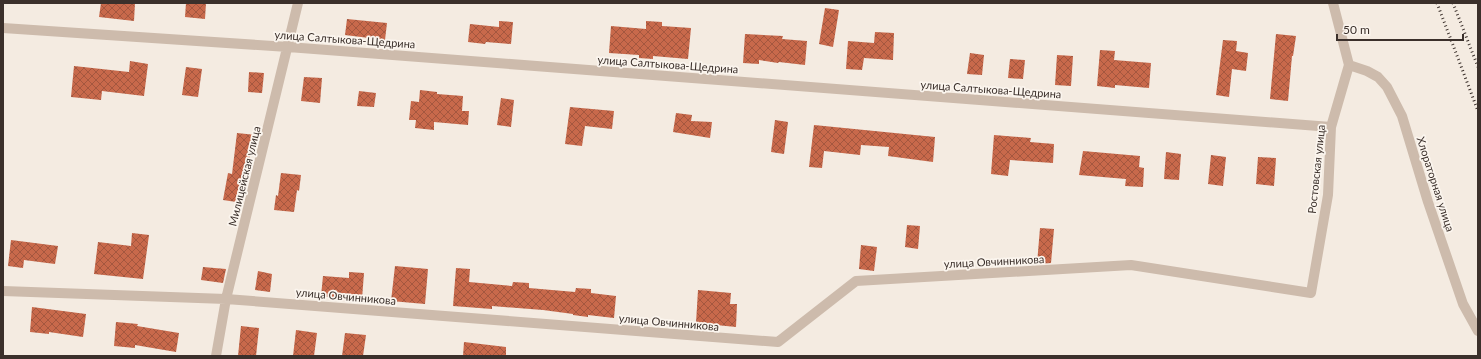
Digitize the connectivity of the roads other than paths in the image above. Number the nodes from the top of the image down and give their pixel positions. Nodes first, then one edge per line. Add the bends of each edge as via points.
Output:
1 (298, 3) edge
2 (1333, 3) edge
3 (3, 28) edge
4 (288, 47) junction
5 (1348, 65) junction
6 (1331, 127) junction
7 (3, 290) edge
8 (1311, 293) joint
9 (226, 299) junction
10 (1478, 331) edge
11 (216, 356) edge

1 - 4 street, Милицейская улица
2 - 5 street, Ростовская улица
3 - 4 street, улица Салтыкова-Щедрина
4 - 6 street, улица Салтыкова-Щедрина
4 - 9 street, Милицейская улица
5 - 6 street, Ростовская улица
5 - 10 street, Хлораторная улица via 1378,77 1387,87 1402,116 1463,304
6 - 8 street, Ростовская улица via 1328,195
7 - 9 street, улица Овчинникова
8 - 9 street, улица Овчинникова via 1131,265 856,281 778,342
9 - 11 street, Милицейская улица

